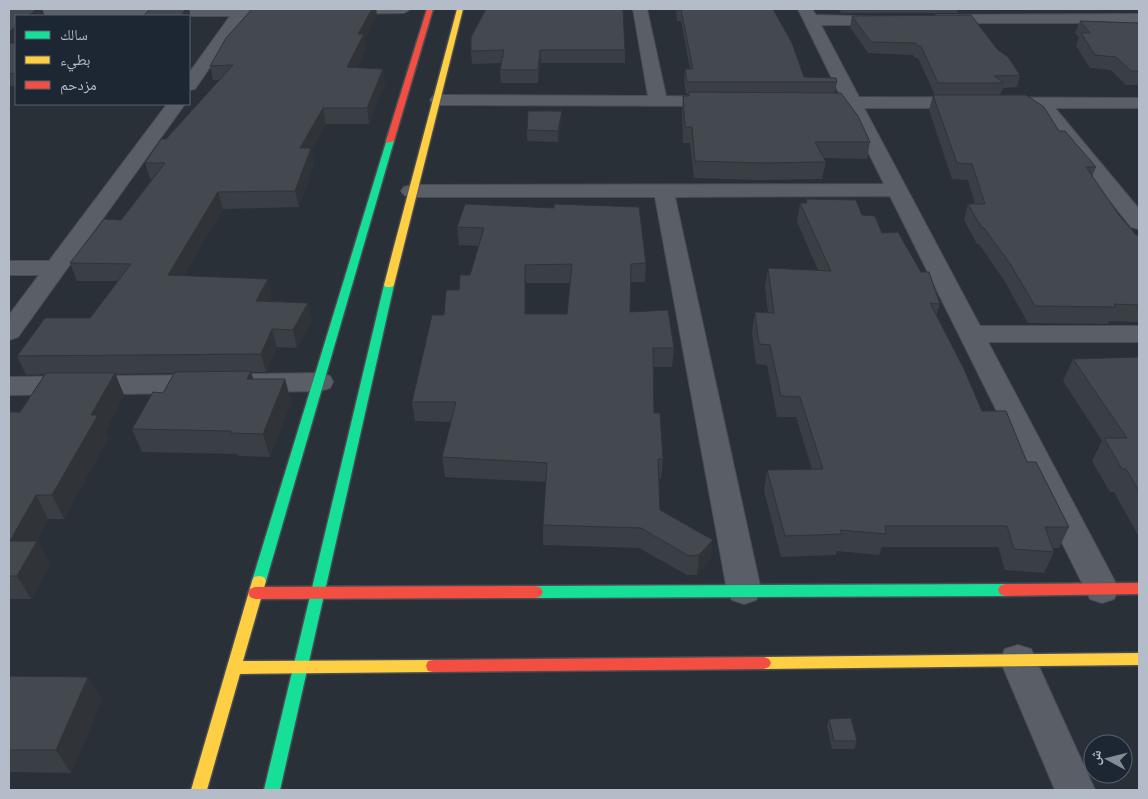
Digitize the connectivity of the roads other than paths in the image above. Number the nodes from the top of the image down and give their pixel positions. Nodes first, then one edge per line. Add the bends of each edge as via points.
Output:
1 (404, 9) edge
2 (430, 9) edge
3 (460, 9) edge
4 (640, 9) edge
5 (1132, 9) edge
6 (327, 10) edge
7 (298, 11) edge
8 (240, 12) junction
9 (9, 14) edge
10 (1139, 14) edge
11 (808, 15) edge
12 (1139, 18) edge
13 (901, 20) edge
14 (920, 20) edge
15 (190, 84) edge
16 (439, 100) junction
17 (658, 101) junction
18 (736, 102) edge
19 (795, 102) edge
20 (854, 102) junction
21 (1041, 102) junction
22 (1139, 103) edge
23 (175, 105) edge
24 (899, 190) junction
25 (411, 191) junction
26 (664, 192) junction
27 (1118, 197) junction
28 (1139, 197) edge
29 (1139, 222) edge
30 (9, 268) edge
31 (54, 268) junction
32 (9, 332) edge
33 (972, 334) junction
34 (1139, 334) edge
35 (320, 382) junction
36 (9, 386) edge
37 (1102, 589) junction
38 (1139, 589) edge
39 (744, 590) junction
40 (318, 591) junction
41 (255, 593) junction
42 (1139, 659) edge
43 (1018, 660) junction
44 (233, 668) junction
45 (301, 668) junction
46 (199, 790) edge
47 (272, 790) edge
48 (1074, 790) edge

1 - 6 street
2 - 35 street
3 - 16 street
4 - 17 street
5 - 10 street
7 - 8 street
8 - 9 street
8 - 15 street
11 - 13 street
11 - 20 street
12 - 14 street
16 - 17 street
16 - 25 street
17 - 18 street
19 - 20 street
20 - 21 street
20 - 24 street
21 - 22 street
21 - 27 street
23 - 31 street
24 - 26 street
24 - 33 street
25 - 26 street
25 - 40 street
26 - 39 street
27 - 28 street
27 - 29 street
30 - 31 street
31 - 32 street
33 - 34 street
33 - 37 street
35 - 36 street
35 - 41 street
37 - 38 street
37 - 39 street
39 - 40 street
40 - 41 street
40 - 45 street
41 - 44 street
42 - 43 street
43 - 45 street
43 - 48 street
44 - 45 street
44 - 46 street
45 - 47 street

